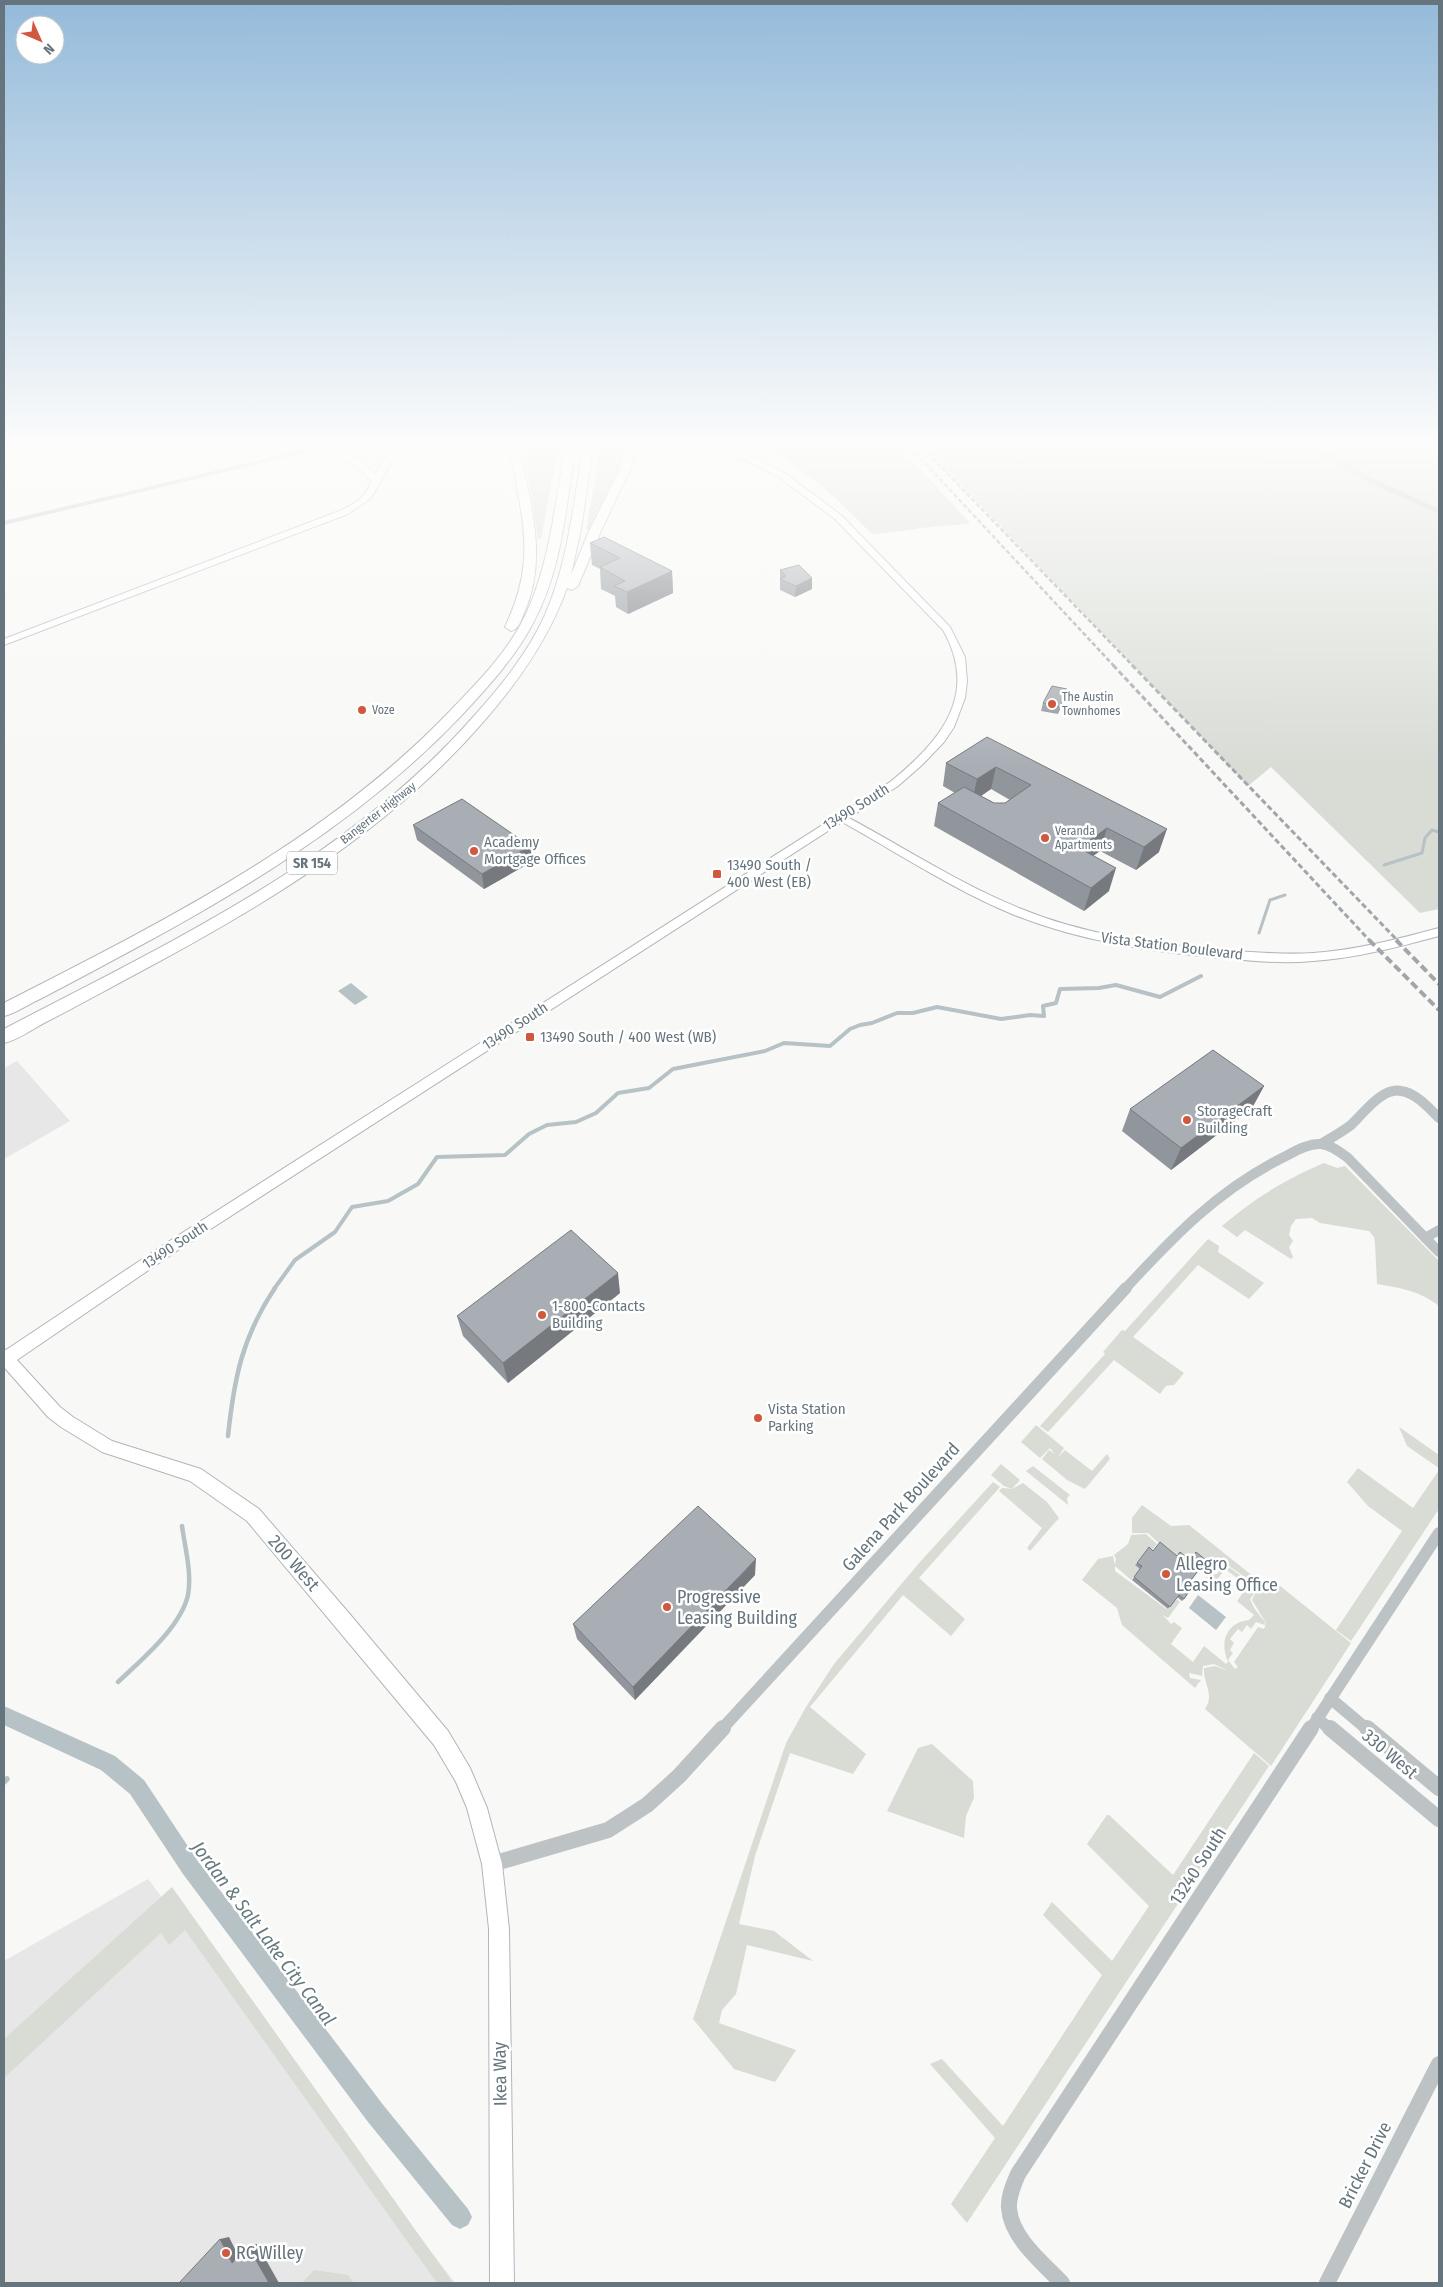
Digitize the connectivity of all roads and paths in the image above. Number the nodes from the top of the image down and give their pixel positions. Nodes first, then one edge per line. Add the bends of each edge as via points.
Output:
1 (233, 555) edge
2 (532, 555) edge
3 (552, 555) edge
4 (569, 555) edge
5 (585, 555) edge
6 (875, 555) edge
7 (4, 642) edge
8 (957, 649) joint
9 (490, 676) junction
10 (486, 713) junction
11 (840, 817) junction
12 (1439, 932) edge
13 (4, 1010) edge
14 (4, 1038) edge
15 (1439, 1118) edge
16 (1321, 1144) junction
17 (1439, 1230) edge
18 (1425, 1238) junction
19 (1439, 1252) edge
20 (4, 1358) edge
21 (1439, 1533) edge
22 (1330, 1698) junction
23 (1317, 1718) junction
24 (1439, 1788) edge
25 (1439, 1819) edge
26 (492, 1864) junction
27 (1439, 2064) edge
28 (502, 2283) edge
29 (1062, 2283) edge
30 (1327, 2283) edge

1 - 7 main road
2 - 9 highway via 526,594 518,614 484,669
3 - 9 highway, Bangerter Highway / SR 154 via 538,600 514,646
4 - 10 highway, Bangerter Highway / SR 154 via 559,594 533,648
5 - 10 highway via 551,633 531,666 507,699
6 - 8 main road via 947,629
8 - 11 main road, 13490 South via 962,672 959,708 938,744 920,764 894,784
9 - 13 highway, Bangerter Highway / SR 154 via 434,736 392,774 308,838 203,904
10 - 14 highway, Bangerter Highway / SR 154 via 448,755 406,793 303,869 209,926
11 - 12 main road, Vista Station Boulevard via 970,889 1041,921 1090,936 1216,953 1323,957
11 - 20 main road, 13490 South
15 - 16 street, Galena Park Boulevard via 1414,1095 1394,1090 1384,1093 1349,1126
16 - 18 street via 1348,1158
16 - 26 street, Galena Park Boulevard via 1306,1146 1254,1171 1192,1218 678,1776 647,1805 608,1830
17 - 18 street
18 - 19 street
20 - 26 main road, 200 West via 67,1422 108,1447 195,1476 253,1515 441,1738 463,1775 477,1808
21 - 22 street, 13240 South
22 - 23 street, 13240 South
22 - 24 street, 330 West
23 - 25 street, 330 West
23 - 29 street, 13240 South via 1018,2174 1009,2208 1014,2228
26 - 28 main road, Ikea Way via 498,1929
27 - 30 street, Bricker Drive

